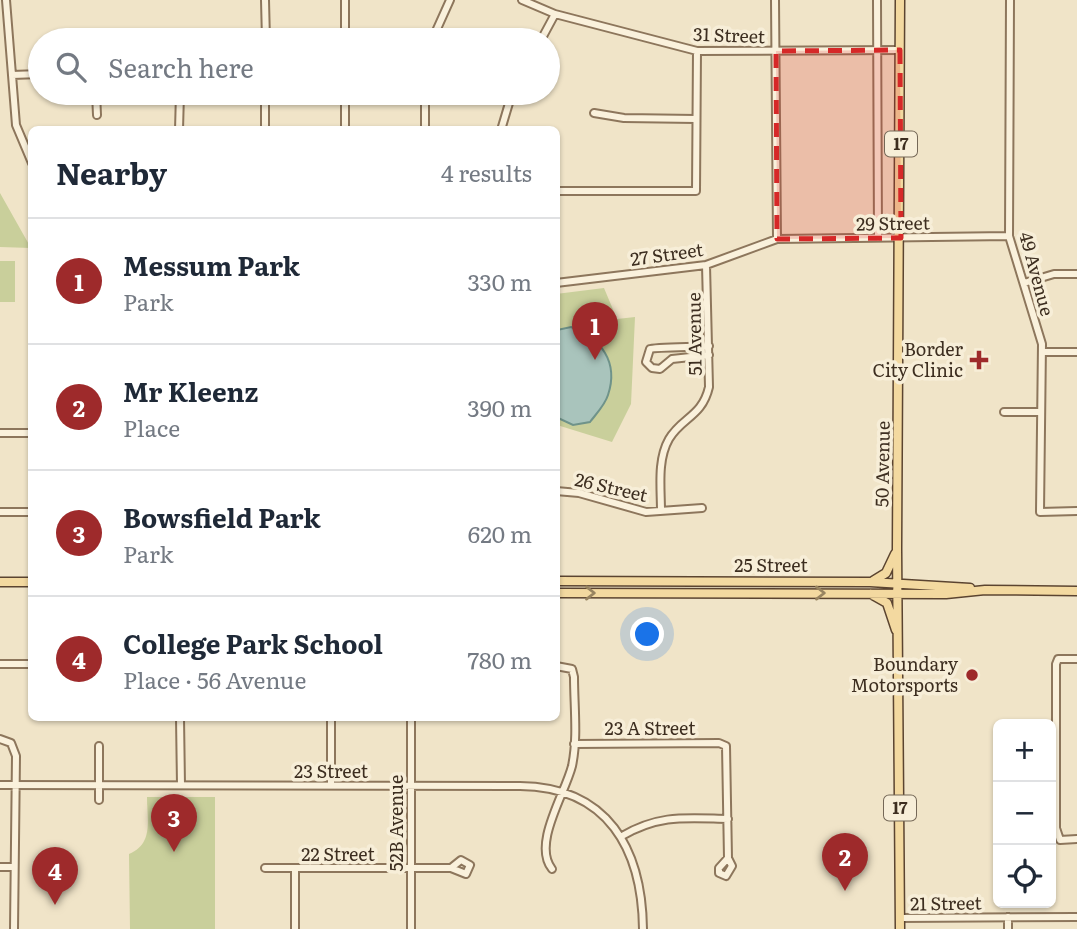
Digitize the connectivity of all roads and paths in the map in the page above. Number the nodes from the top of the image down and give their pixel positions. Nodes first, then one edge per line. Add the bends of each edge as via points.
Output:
1 (6, 0) edge
2 (265, 0) edge
3 (345, 0) edge
4 (450, 0) edge
5 (522, 0) edge
6 (775, 0) edge
7 (877, 0) edge
8 (900, 0) edge
9 (1010, 0) edge
10 (555, 14) junction
11 (266, 28) edge
12 (345, 28) edge
13 (437, 28) edge
14 (547, 28) edge
15 (878, 50) junction
16 (900, 50) junction
17 (697, 51) junction
18 (776, 51) junction
19 (28, 74) edge
20 (12, 75) junction
21 (97, 105) edge
22 (180, 105) edge
23 (265, 105) edge
24 (345, 105) edge
25 (425, 105) edge
26 (508, 105) edge
27 (594, 113) dead end
28 (97, 115) dead end
29 (696, 119) junction
30 (179, 126) edge
31 (265, 126) edge
32 (345, 126) edge
33 (425, 126) edge
34 (502, 126) edge
35 (28, 154) edge
36 (560, 191) edge
37 (1009, 236) junction
38 (878, 238) junction
39 (901, 238) junction
40 (777, 239) junction
41 (706, 265) junction
42 (1077, 274) edge
43 (560, 283) edge
44 (1024, 283) junction
45 (709, 346) junction
46 (690, 347) junction
47 (671, 350) junction
48 (1042, 352) junction
49 (1077, 352) edge
50 (709, 355) junction
51 (691, 356) junction
52 (672, 359) junction
53 (1004, 412) dead end
54 (1040, 412) junction
55 (695, 415) junction
56 (702, 421) dead end
57 (0, 433) edge
58 (28, 433) edge
59 (560, 491) edge
60 (702, 508) dead end
61 (662, 511) junction
62 (1077, 511) edge
63 (0, 512) edge
64 (28, 512) edge
65 (897, 548) junction
66 (560, 581) edge
67 (28, 582) edge
68 (870, 582) junction
69 (3, 583) edge
70 (898, 583) junction
71 (985, 590) junction
72 (1077, 591) edge
73 (560, 593) edge
74 (865, 593) junction
75 (898, 593) junction
76 (898, 637) junction
77 (1077, 659) edge
78 (0, 664) edge
79 (28, 664) edge
80 (560, 667) edge
81 (180, 721) edge
82 (331, 721) edge
83 (411, 721) edge
84 (0, 739) edge
85 (574, 744) junction
86 (99, 746) dead end
87 (0, 785) edge
88 (15, 785) junction
89 (181, 785) junction
90 (331, 785) junction
91 (99, 786) junction
92 (411, 786) junction
93 (562, 793) junction
94 (99, 800) dead end
95 (728, 819) junction
96 (622, 836) junction
97 (1077, 839) edge
98 (728, 858) dead end
99 (0, 867) edge
100 (13, 867) junction
101 (265, 868) dead end
102 (411, 868) junction
103 (448, 868) dead end
104 (295, 869) junction
105 (552, 869) dead end
106 (1008, 917) junction
107 (1077, 917) edge
108 (900, 918) junction
109 (14, 929) edge
110 (295, 929) edge
111 (411, 929) edge
112 (643, 929) edge
113 (900, 929) edge
114 (1008, 929) edge

1 - 20 street
2 - 11 street
3 - 12 street
4 - 13 street
5 - 10 street, 31 Street
6 - 18 street
7 - 15 street
8 - 16 main road, 50 Avenue / 17
9 - 37 street, 49 Avenue
10 - 14 street
10 - 17 street, 31 Street
15 - 16 street, 31 Street
15 - 18 street, 31 Street
15 - 38 street
16 - 39 main road, 50 Avenue / 17
17 - 18 street, 31 Street
17 - 29 street
18 - 40 street
19 - 20 street
20 - 35 street via 16,125
21 - 28 street
22 - 30 street
23 - 31 street
24 - 32 street
25 - 33 street
26 - 34 street
27 - 29 street
29 - 36 street via 696,191
37 - 39 street, 29 Street
37 - 44 street, 49 Avenue
38 - 39 street, 29 Street
38 - 40 street, 29 Street
39 - 65 main road, 50 Avenue / 17
40 - 41 street, 27 Street
41 - 43 street, 27 Street
41 - 45 street, 51 Avenue
42 - 44 street via 1054,274
44 - 48 street, 49 Avenue
45 - 46 street
45 - 50 street, 51 Avenue
46 - 47 street
46 - 51 street
47 - 52 street
47 - 52 street via 650,349 646,362 660,369
48 - 49 street
48 - 54 street, 49 Avenue
50 - 51 street
50 - 55 street, 51 Avenue via 706,402
51 - 52 street
53 - 54 street
54 - 62 street, 49 Avenue via 1040,512
55 - 56 street
55 - 61 street, 51 Avenue via 666,445 661,467
57 - 58 street
59 - 61 street, 26 Street via 634,510
60 - 61 street, 26 Street
63 - 64 street
65 - 68 main road via 886,573
65 - 70 main road, 50 Avenue / 17
66 - 68 main road, 25 Street
67 - 69 main road
68 - 70 main road, 25 Street
70 - 71 main road, 25 Street
70 - 75 main road, 50 Avenue / 17
71 - 72 main road, 25 Street
71 - 75 main road, 25 Street
73 -> 74 main road, 25 Street
74 - 75 main road, 25 Street
74 - 76 main road via 887,603
75 - 76 main road, 50 Avenue / 17
76 - 108 main road, 50 Avenue / 17
77 - 97 street via 1058,659 1056,664 1056,828 1060,840
78 - 79 street
80 - 85 street via 572,669
81 - 89 street
82 - 90 street
83 - 92 street, 52B Avenue
84 - 88 street via 14,747
85 - 93 street
85 - 95 street, 23 A Street via 726,746
86 - 91 street
87 - 88 street, 23 Street
88 - 91 street, 23 Street
88 - 100 street
89 - 90 street, 23 Street
89 - 91 street, 23 Street
90 - 92 street, 23 Street
91 - 94 street
92 - 93 street, 23 Street via 526,786
92 - 102 street, 52B Avenue
93 - 96 street, 23 Street via 594,809
93 - 105 street via 545,841 545,861
95 - 96 street via 664,818
95 - 98 street
96 - 112 street via 641,886
99 - 100 street
100 - 109 street
101 - 104 street, 22 Street
102 - 103 street, 22 Street
102 - 104 street, 22 Street
102 - 111 street, 52B Avenue
104 - 110 street
106 - 107 street, 21 Street
106 - 108 street, 21 Street
106 - 114 street
108 - 113 main road, 50 Avenue / 17

